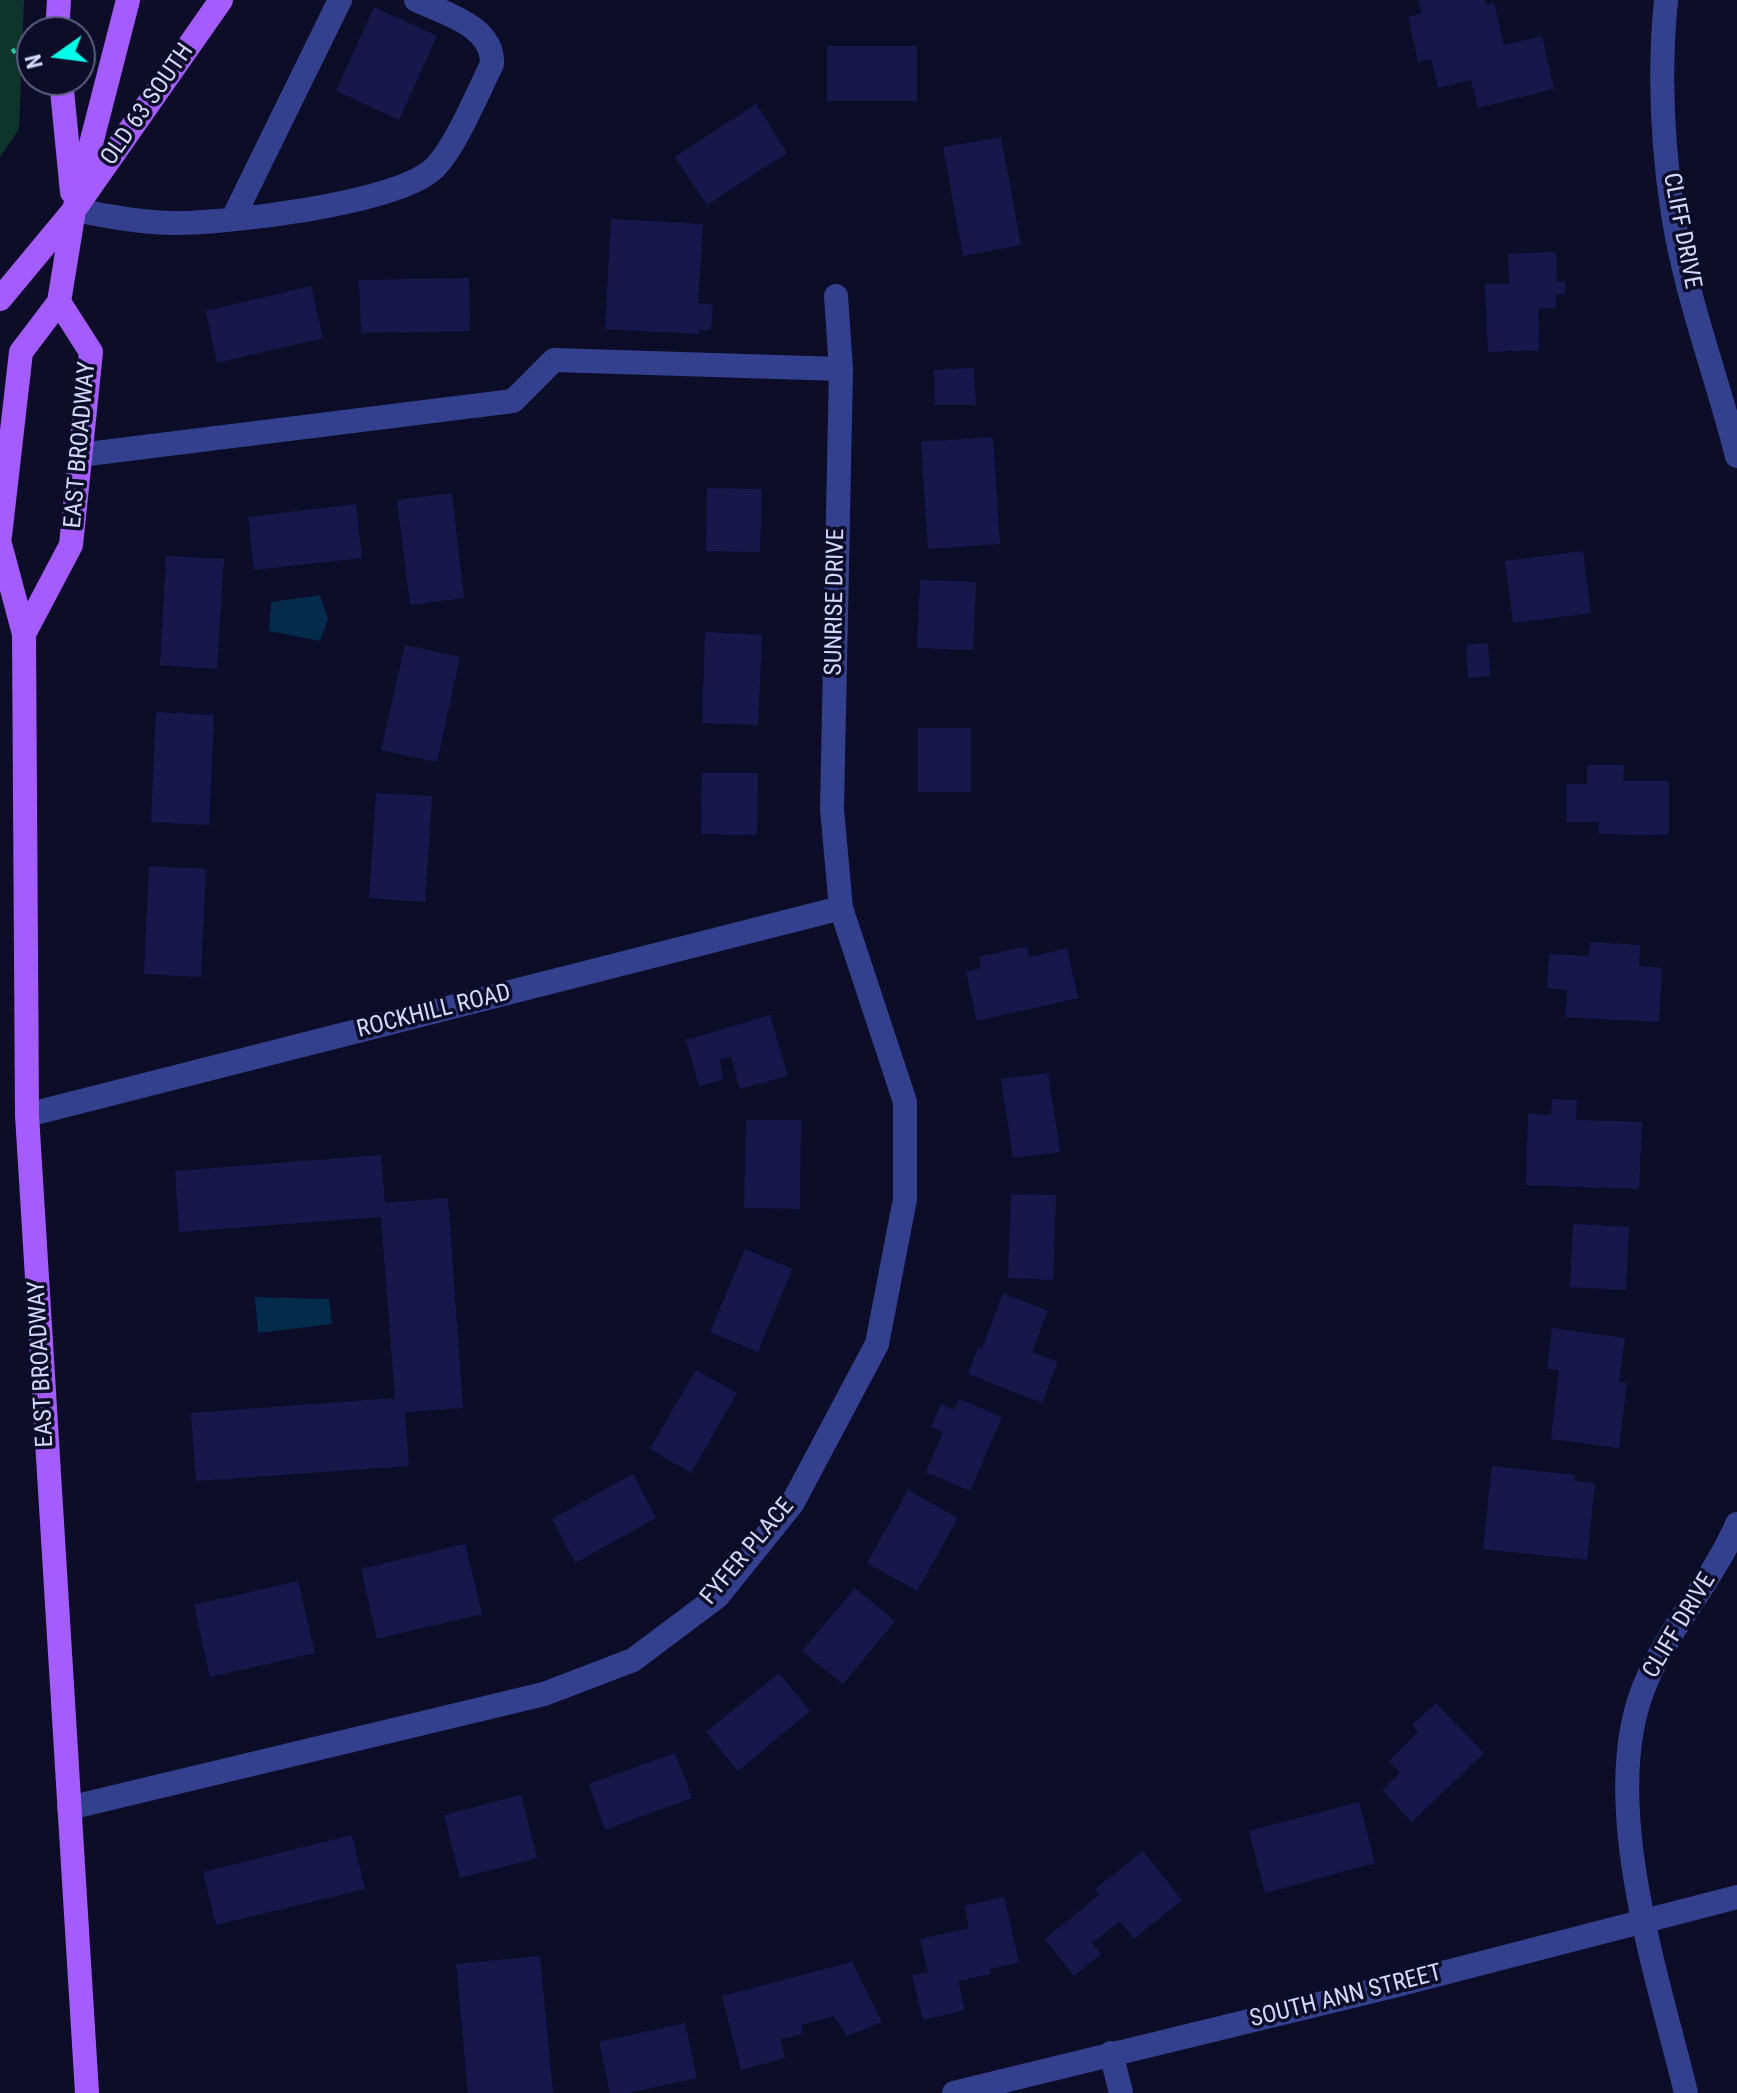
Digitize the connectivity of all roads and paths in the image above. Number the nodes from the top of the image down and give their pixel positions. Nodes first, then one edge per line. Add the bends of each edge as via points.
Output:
1 (128, 0) edge
2 (221, 0) edge
3 (340, 0) edge
4 (416, 0) edge
5 (1666, 0) edge
6 (16, 50) edge
7 (12, 52) dead end
8 (63, 96) edge
9 (74, 210) junction
10 (233, 218) junction
11 (836, 296) dead end
12 (0, 299) edge
13 (59, 302) junction
14 (841, 369) junction
15 (80, 455) junction
16 (1737, 456) edge
17 (0, 536) edge
18 (0, 544) edge
19 (24, 634) junction
20 (841, 908) junction
21 (27, 1115) junction
22 (1737, 1524) edge
23 (69, 1808) junction
24 (1737, 1897) edge
25 (1644, 1921) junction
26 (1111, 2053) junction
27 (87, 2093) edge
28 (954, 2093) edge
29 (1121, 2093) edge
30 (1686, 2093) edge

1 - 9 main road
2 - 9 main road, OLD 63 SOUTH
3 - 10 street
4 - 10 street via 478,31 493,54 444,158 410,184 363,200
5 - 16 street, CLIFF DRIVE via 1664,125 1673,215
6 - 7 path
8 - 9 main road
9 - 10 street via 175,223
9 - 12 main road, OLD 63 SOUTH
9 - 13 main road
11 - 14 street, SUNRISE DRIVE
13 - 15 main road, EAST BROADWAY via 91,352
13 - 17 main road via 21,352
14 - 15 street via 554,360 513,401
14 - 20 street, SUNRISE DRIVE via 832,809
15 - 19 main road, EAST BROADWAY via 71,545
18 - 19 main road, EAST BROADWAY
19 - 21 main road, EAST BROADWAY
20 - 21 street, ROCKHILL ROAD
20 - 23 street, FYFER PLACE via 905,1102 905,1199 877,1344 792,1504 717,1597 633,1660 544,1694
21 - 23 main road, EAST BROADWAY
22 - 25 street, CLIFF DRIVE via 1662,1651 1632,1730 1626,1774
23 - 27 main road, EAST BROADWAY
24 - 25 street, SOUTH ANN STREET
25 - 26 street, SOUTH ANN STREET
25 - 30 street, CLIFF DRIVE
26 - 28 street, SOUTH ANN STREET
26 - 29 street

